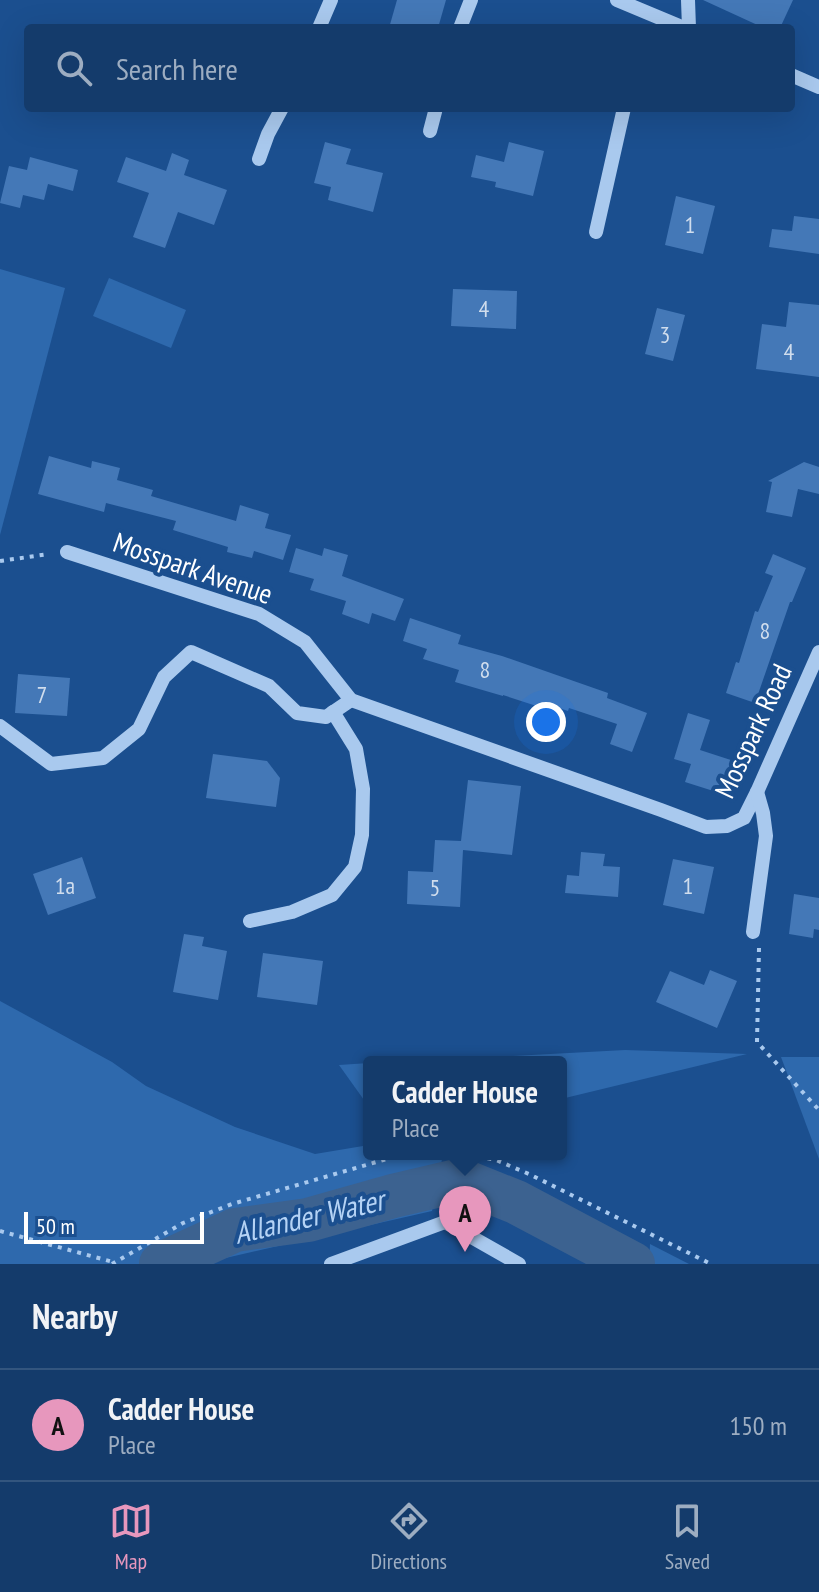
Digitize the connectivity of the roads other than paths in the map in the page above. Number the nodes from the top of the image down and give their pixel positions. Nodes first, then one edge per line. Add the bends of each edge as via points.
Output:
1 (331, 0) edge
2 (471, 0) edge
3 (617, 0) edge
4 (688, 0) edge
5 (645, 12) junction
6 (321, 24) edge
7 (462, 24) edge
8 (642, 24) edge
9 (676, 24) edge
10 (686, 24) edge
11 (795, 77) edge
12 (819, 87) edge
13 (280, 112) edge
14 (435, 112) edge
15 (623, 112) edge
16 (430, 131) dead end
17 (259, 159) dead end
18 (596, 232) dead end
19 (67, 552) road end
20 (819, 652) edge
21 (351, 700) junction
22 (333, 712) junction
23 (0, 726) edge
24 (757, 792) junction
25 (250, 921) dead end
26 (753, 932) road end
27 (331, 1264) edge
28 (519, 1264) edge

1 - 6 street
2 - 7 street
3 - 5 street
4 - 10 street
5 - 8 street
5 - 9 street
11 - 12 street
13 - 17 street
14 - 16 street
15 - 18 street
19 - 21 street, Mosspark Avenue via 259,614 305,642
20 - 24 street, Mosspark Road
21 - 22 street
21 - 24 street, Mosspark Road via 706,827 744,818
22 - 23 street via 326,717 297,713 269,686 191,652 164,677 139,729 103,758 51,764
22 - 25 street via 356,749 363,789 355,867 332,895 292,912
24 - 26 street via 766,836
27 - 28 street via 445,1222

